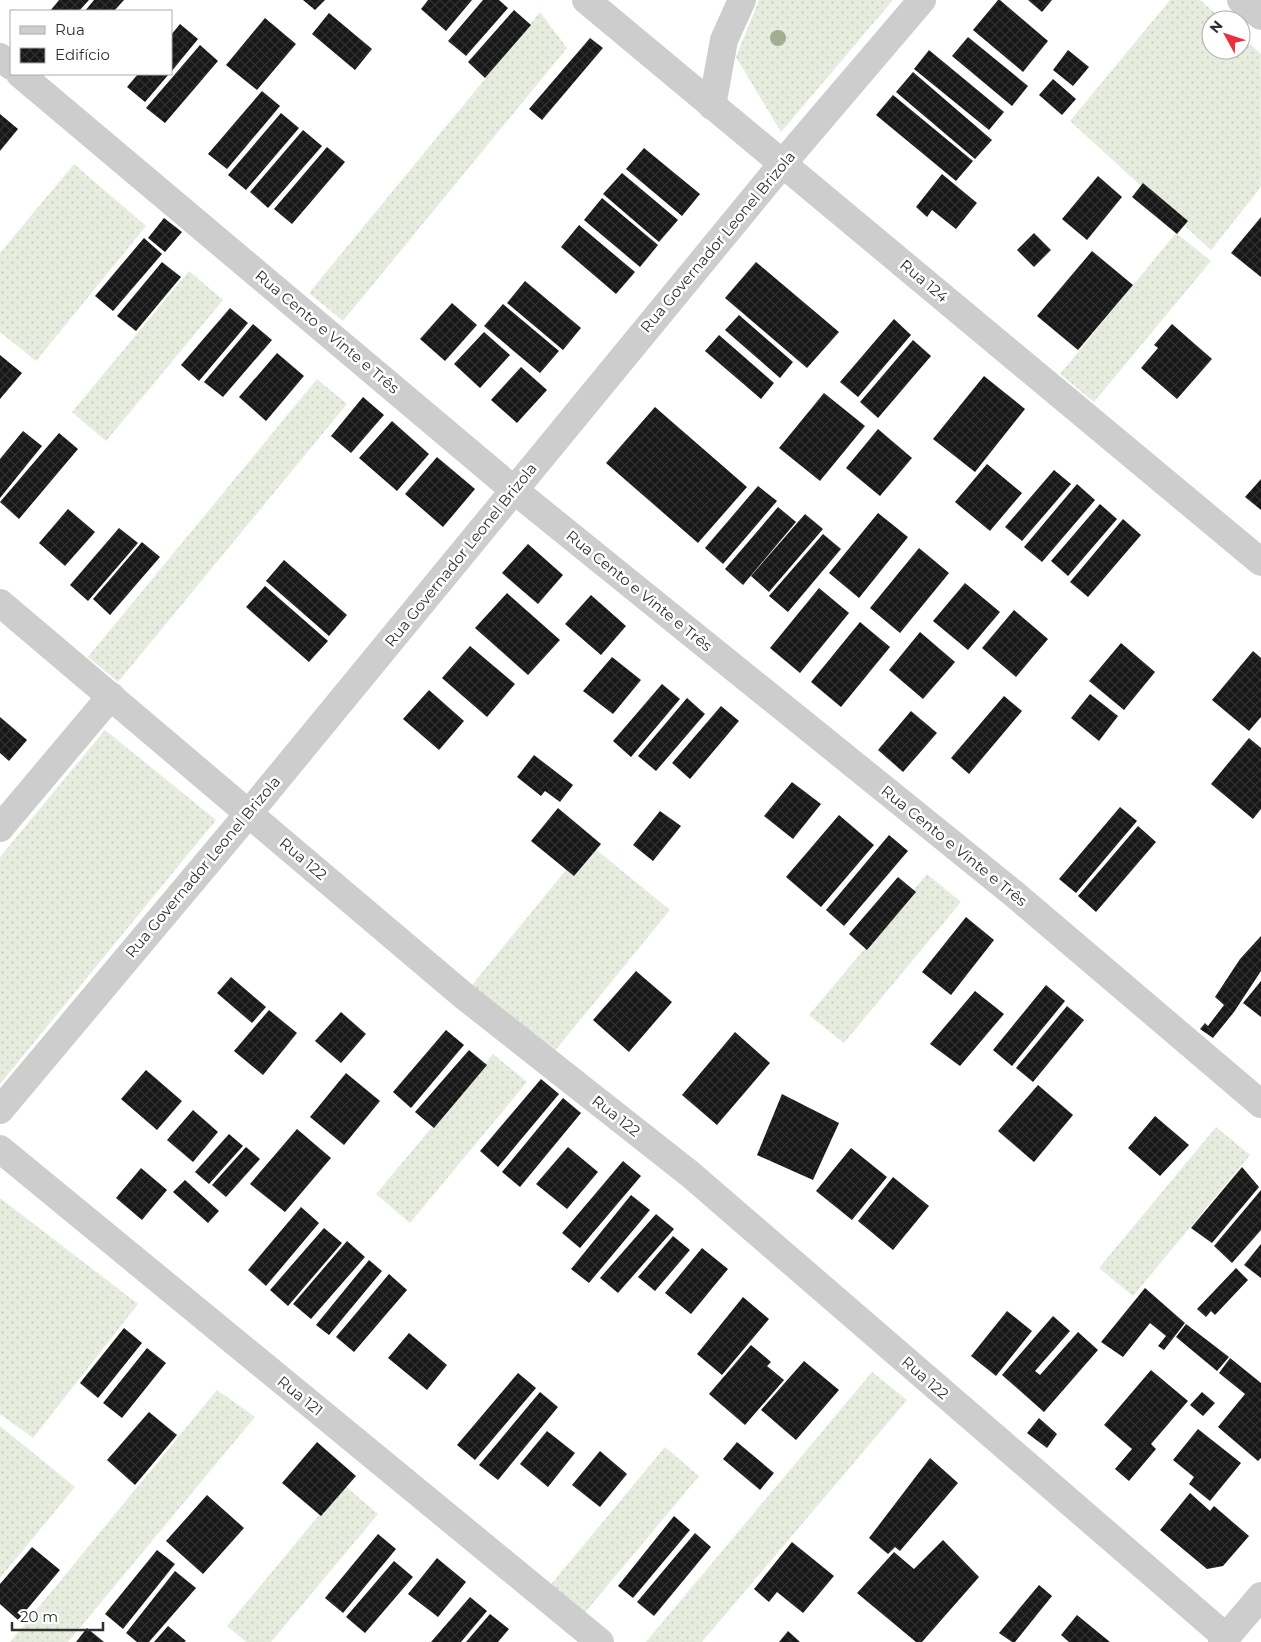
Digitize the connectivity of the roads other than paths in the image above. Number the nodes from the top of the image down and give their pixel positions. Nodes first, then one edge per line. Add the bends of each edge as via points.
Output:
1 (586, 0) edge
2 (742, 0) edge
3 (922, 0) edge
4 (1241, 0) edge
5 (1261, 16) edge
6 (0, 56) edge
7 (10, 65) edge
8 (21, 75) edge
9 (712, 106) junction
10 (783, 163) junction
11 (514, 490) junction
12 (1261, 562) edge
13 (0, 603) edge
14 (111, 696) junction
15 (249, 813) junction
16 (0, 828) edge
17 (1261, 1104) edge
18 (0, 1110) edge
19 (0, 1149) edge
20 (1261, 1596) edge
21 (1224, 1640) edge
22 (600, 1642) edge

1 - 9 street, Rua 124
2 - 9 street via 724,40
3 - 10 street, Rua Governador Leonel Brizola
4 - 5 street
6 - 7 street
8 - 11 street, Rua Cento e Vinte e Três
9 - 10 street, Rua 124
10 - 11 street, Rua Governador Leonel Brizola
10 - 12 street, Rua 124
11 - 15 street, Rua Governador Leonel Brizola
11 - 17 street, Rua Cento e Vinte e Três via 1013,893
13 - 14 street, Rua 122
14 - 15 street, Rua 122
14 - 16 street
15 - 18 street, Rua Governador Leonel Brizola
15 - 21 street, Rua 122 via 464,996 690,1174
19 - 22 street, Rua 121
20 - 21 street

